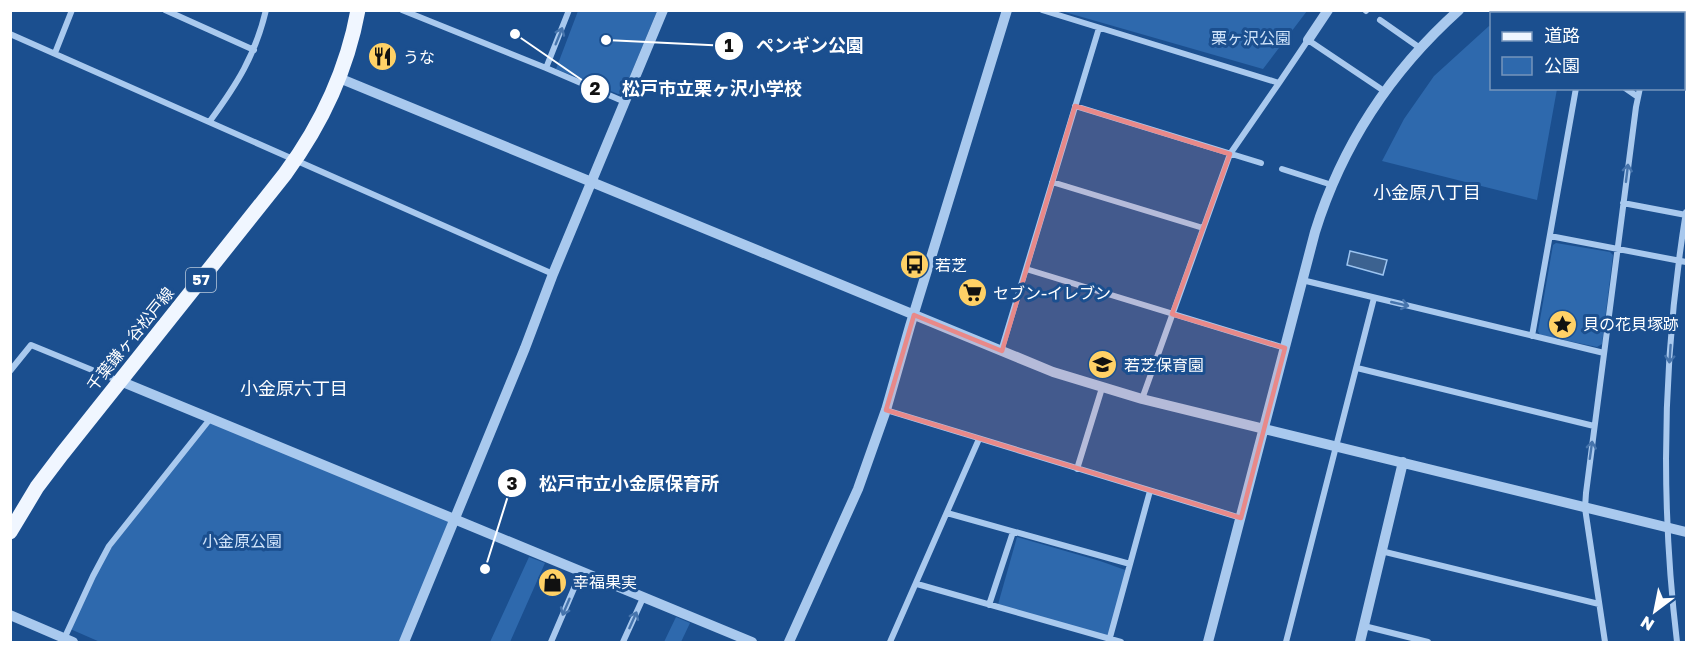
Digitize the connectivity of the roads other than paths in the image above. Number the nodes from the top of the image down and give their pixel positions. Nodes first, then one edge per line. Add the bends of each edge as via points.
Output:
1 (72, 10) edge
2 (165, 10) edge
3 (266, 10) edge
4 (358, 10) edge
5 (402, 10) edge
6 (569, 10) edge
7 (663, 10) edge
8 (1007, 10) edge
9 (1042, 10) edge
10 (1328, 10) edge
11 (1459, 10) edge
12 (1380, 20) dead end
13 (1100, 28) junction
14 (10, 34) edge
15 (1308, 40) junction
16 (1420, 48) junction
17 (255, 50) junction
18 (56, 53) junction
19 (546, 68) junction
20 (339, 78) junction
21 (1279, 83) junction
22 (1576, 90) edge
23 (1628, 90) edge
24 (1640, 90) edge
25 (1384, 91) junction
26 (1638, 97) junction
27 (626, 102) junction
28 (1075, 106) junction
29 (210, 121) junction
30 (1230, 154) junction
31 (296, 159) junction
32 (1262, 163) dead end
33 (1282, 169) dead end
34 (593, 182) junction
35 (1052, 182) junction
36 (1332, 185) junction
37 (1623, 203) junction
38 (1686, 214) edge
39 (1203, 228) junction
40 (1550, 236) junction
41 (1617, 249) junction
42 (1683, 261) edge
43 (1026, 269) junction
44 (553, 274) junction
45 (1302, 280) junction
46 (1374, 298) junction
47 (1172, 314) junction
48 (914, 315) junction
49 (1533, 336) junction
50 (1285, 348) junction
51 (1001, 351) junction
52 (1604, 353) junction
53 (1357, 368) junction
54 (10, 371) edge
55 (120, 381) junction
56 (1102, 388) junction
57 (1142, 399) junction
58 (886, 410) junction
59 (210, 419) junction
60 (1594, 426) junction
61 (1265, 429) junction
62 (979, 439) junction
63 (1336, 446) junction
64 (1403, 462) junction
65 (1077, 469) junction
66 (1150, 491) junction
67 (1585, 508) junction
68 (947, 513) junction
69 (1242, 518) junction
70 (454, 519) junction
71 (1667, 528) junction
72 (10, 532) edge
73 (1013, 532) junction
74 (1686, 532) edge
75 (1381, 551) junction
76 (1130, 564) junction
77 (581, 572) junction
78 (917, 584) junction
79 (643, 598) junction
80 (1599, 604) junction
81 (989, 605) junction
82 (10, 615) edge
83 (1364, 626) junction
84 (68, 640) edge
85 (1110, 641) edge
86 (404, 642) edge
87 (551, 642) edge
88 (623, 642) edge
89 (752, 642) edge
90 (789, 642) edge
91 (890, 642) edge
92 (1121, 642) edge
93 (1208, 642) edge
94 (1286, 642) edge
95 (1360, 642) edge
96 (1428, 642) edge
97 (1605, 642) edge
98 (1677, 642) edge

1 - 18 street
2 - 17 street
3 - 17 street
4 - 20 main road, 千葉鎌ヶ谷松戸線 / 57
5 - 19 street
19 -> 6 street
7 - 27 street
8 - 48 street
9 - 13 street
10 - 15 street
11 - 16 street
12 - 16 street
13 - 21 street
13 - 28 street
14 - 18 street
15 - 21 street
15 - 25 street
16 - 25 street
17 - 29 street
18 - 29 street
19 - 27 street
20 - 31 main road, 千葉鎌ヶ谷松戸線 / 57
20 - 34 street
21 - 30 street
22 - 40 street
23 - 26 street
24 - 26 street
25 - 36 street via 1351,144
37 -> 26 street
27 - 34 street
28 - 30 street
28 - 35 street
29 - 31 street
30 - 32 street
30 - 39 street
31 - 44 street
31 - 55 main road, 千葉鎌ヶ谷松戸線 / 57
33 - 36 street
34 - 44 street
34 - 48 street
35 - 39 street
35 - 43 street
36 - 45 street
37 - 38 street
37 - 41 street
38 - 42 street
39 - 47 street
40 - 41 street
40 - 49 street
41 - 42 street
41 - 52 street
42 -> 71 street via 1669,375
43 - 47 street
43 - 51 street
44 - 70 street
45 - 46 street
45 - 50 street
46 -> 49 street
46 - 53 street
47 - 50 street
47 - 57 street
48 - 51 street
48 - 58 street
49 - 52 street
50 - 61 street
51 - 56 street
52 - 60 street
53 - 60 street
53 - 63 street
54 - 55 street via 31,345
55 - 59 street
55 - 72 main road, 千葉鎌ヶ谷松戸線 / 57 via 37,487
56 - 57 street
56 - 65 street
57 - 61 street
58 - 62 street
58 - 90 street via 858,489
59 - 70 street
59 - 84 street via 109,546
67 -> 60 street
61 - 63 street
61 - 69 street
62 - 65 street
62 - 68 street
63 - 64 street
63 - 94 street
64 - 67 street
64 - 75 street
65 - 66 street
66 - 69 street
66 - 76 street
67 - 71 street
67 - 80 street
68 - 73 street
68 - 78 street
69 - 93 street
70 - 77 street
70 - 86 street
71 - 74 street
71 - 98 street
73 - 76 street
73 - 81 street
75 - 80 street
75 - 83 street
76 - 85 street
77 - 79 street
77 -> 87 street
78 - 81 street
78 - 91 street
88 -> 79 street
79 - 89 street
80 - 97 street
81 - 85 street
82 - 84 street
83 - 95 street
83 - 96 street
85 - 92 street

